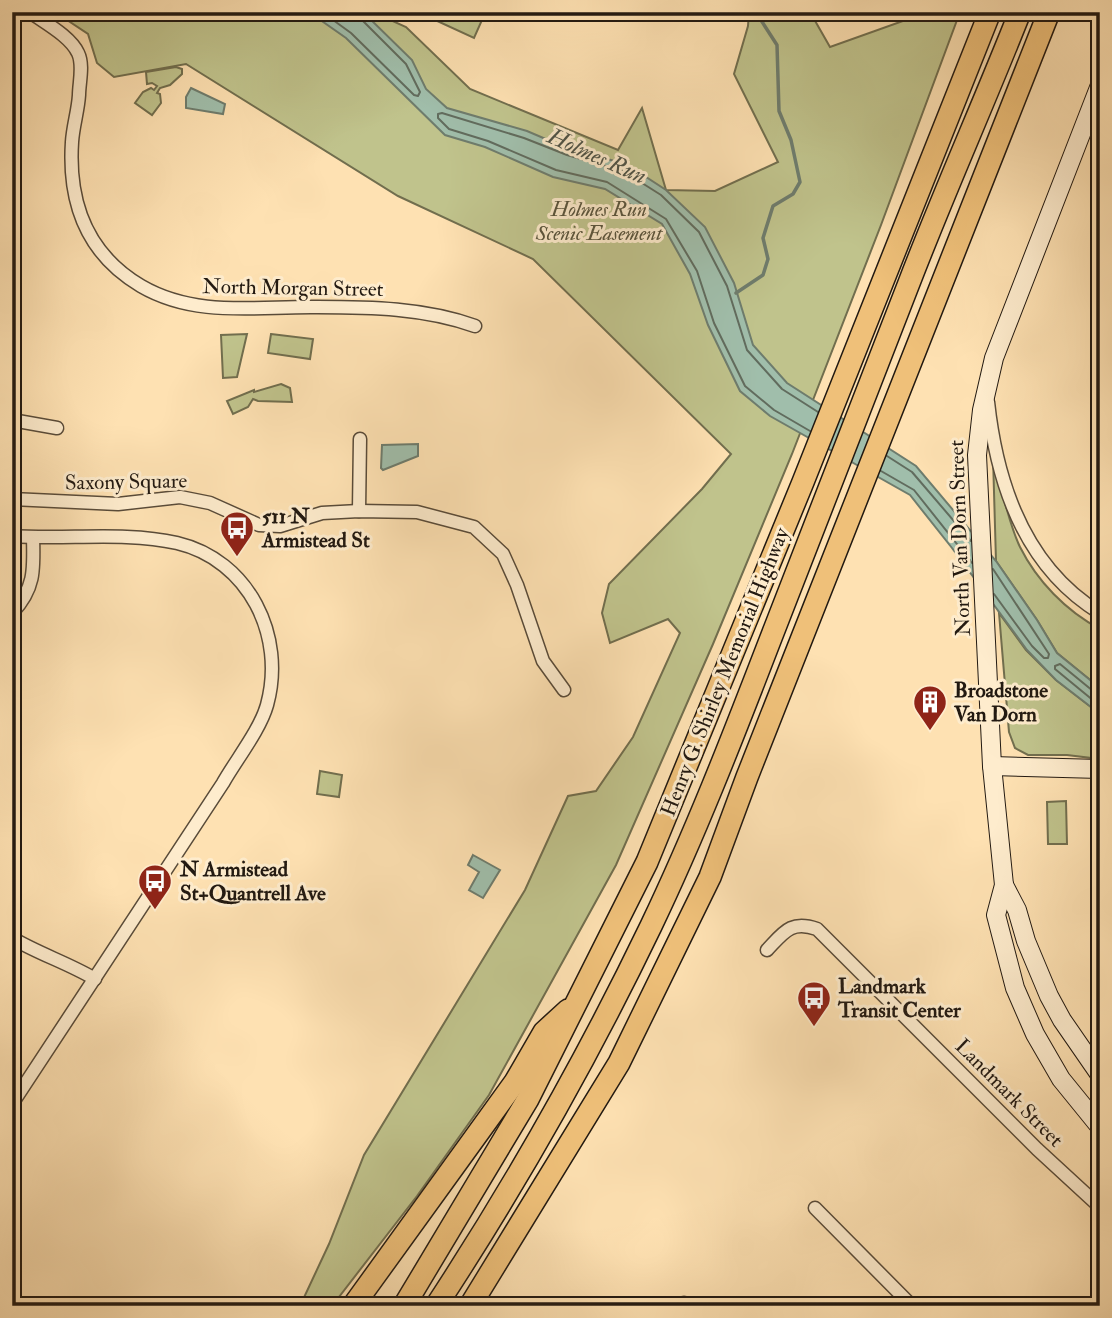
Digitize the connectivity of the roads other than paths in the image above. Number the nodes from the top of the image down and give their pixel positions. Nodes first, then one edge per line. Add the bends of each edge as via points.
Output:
1 (30, 12) edge
2 (990, 12) edge
3 (1020, 12) edge
4 (1049, 12) edge
5 (1100, 85) edge
6 (475, 326) dead end
7 (986, 385) junction
8 (12, 421) edge
9 (57, 428) dead end
10 (360, 439) dead end
11 (12, 499) edge
12 (359, 511) junction
13 (12, 536) edge
14 (33, 538) junction
15 (12, 613) edge
16 (1100, 613) edge
17 (564, 690) dead end
18 (992, 766) junction
19 (1100, 769) edge
20 (1004, 885) junction
21 (12, 938) edge
22 (767, 950) dead end
23 (95, 979) junction
24 (580, 999) junction
25 (1100, 1075) edge
26 (598, 1098) junction
27 (12, 1104) edge
28 (1100, 1127) edge
29 (1100, 1207) edge
30 (815, 1208) dead end
31 (353, 1306) edge
32 (404, 1306) edge
33 (436, 1306) edge
34 (470, 1306) edge
35 (485, 1306) edge
36 (912, 1306) edge

1 - 6 street, North Morgan Street via 79,54 79,103 72,140 74,189 86,229 112,266 166,299 195,306 389,309
2 - 24 highway, Henry G. Shirley Memorial Highway via 646,862
3 - 33 highway via 694,830 600,1027 476,1246
4 - 26 highway via 710,877
5 - 7 main road, North Van Dorn Street
7 - 16 street via 1007,494 1030,545 1073,595
7 - 18 main road, North Van Dorn Street via 977,454
8 - 9 street
10 - 12 street
11 - 12 street, Saxony Square via 118,504 180,497 210,503 259,526 280,526 322,513
12 - 17 street, Saxony Square via 417,512 474,527 503,554 543,661
13 - 14 street
14 - 15 street via 34,576
14 - 23 street via 151,540 201,550 236,576 253,597 273,655 266,708 255,729
18 - 19 main road
18 - 20 main road, North Van Dorn Street
20 - 25 main road, North Van Dorn Street via 1049,996
20 - 28 main road, North Van Dorn Street via 996,915 1019,997 1044,1052
21 - 23 street
22 - 29 street, Landmark Street via 786,930 803,924 817,929
23 - 27 street
24 - 31 highway via 544,1032 514,1082
24 - 32 highway, Henry G. Shirley Memorial Highway via 521,1111
26 - 34 highway
26 - 35 highway
30 - 36 street

